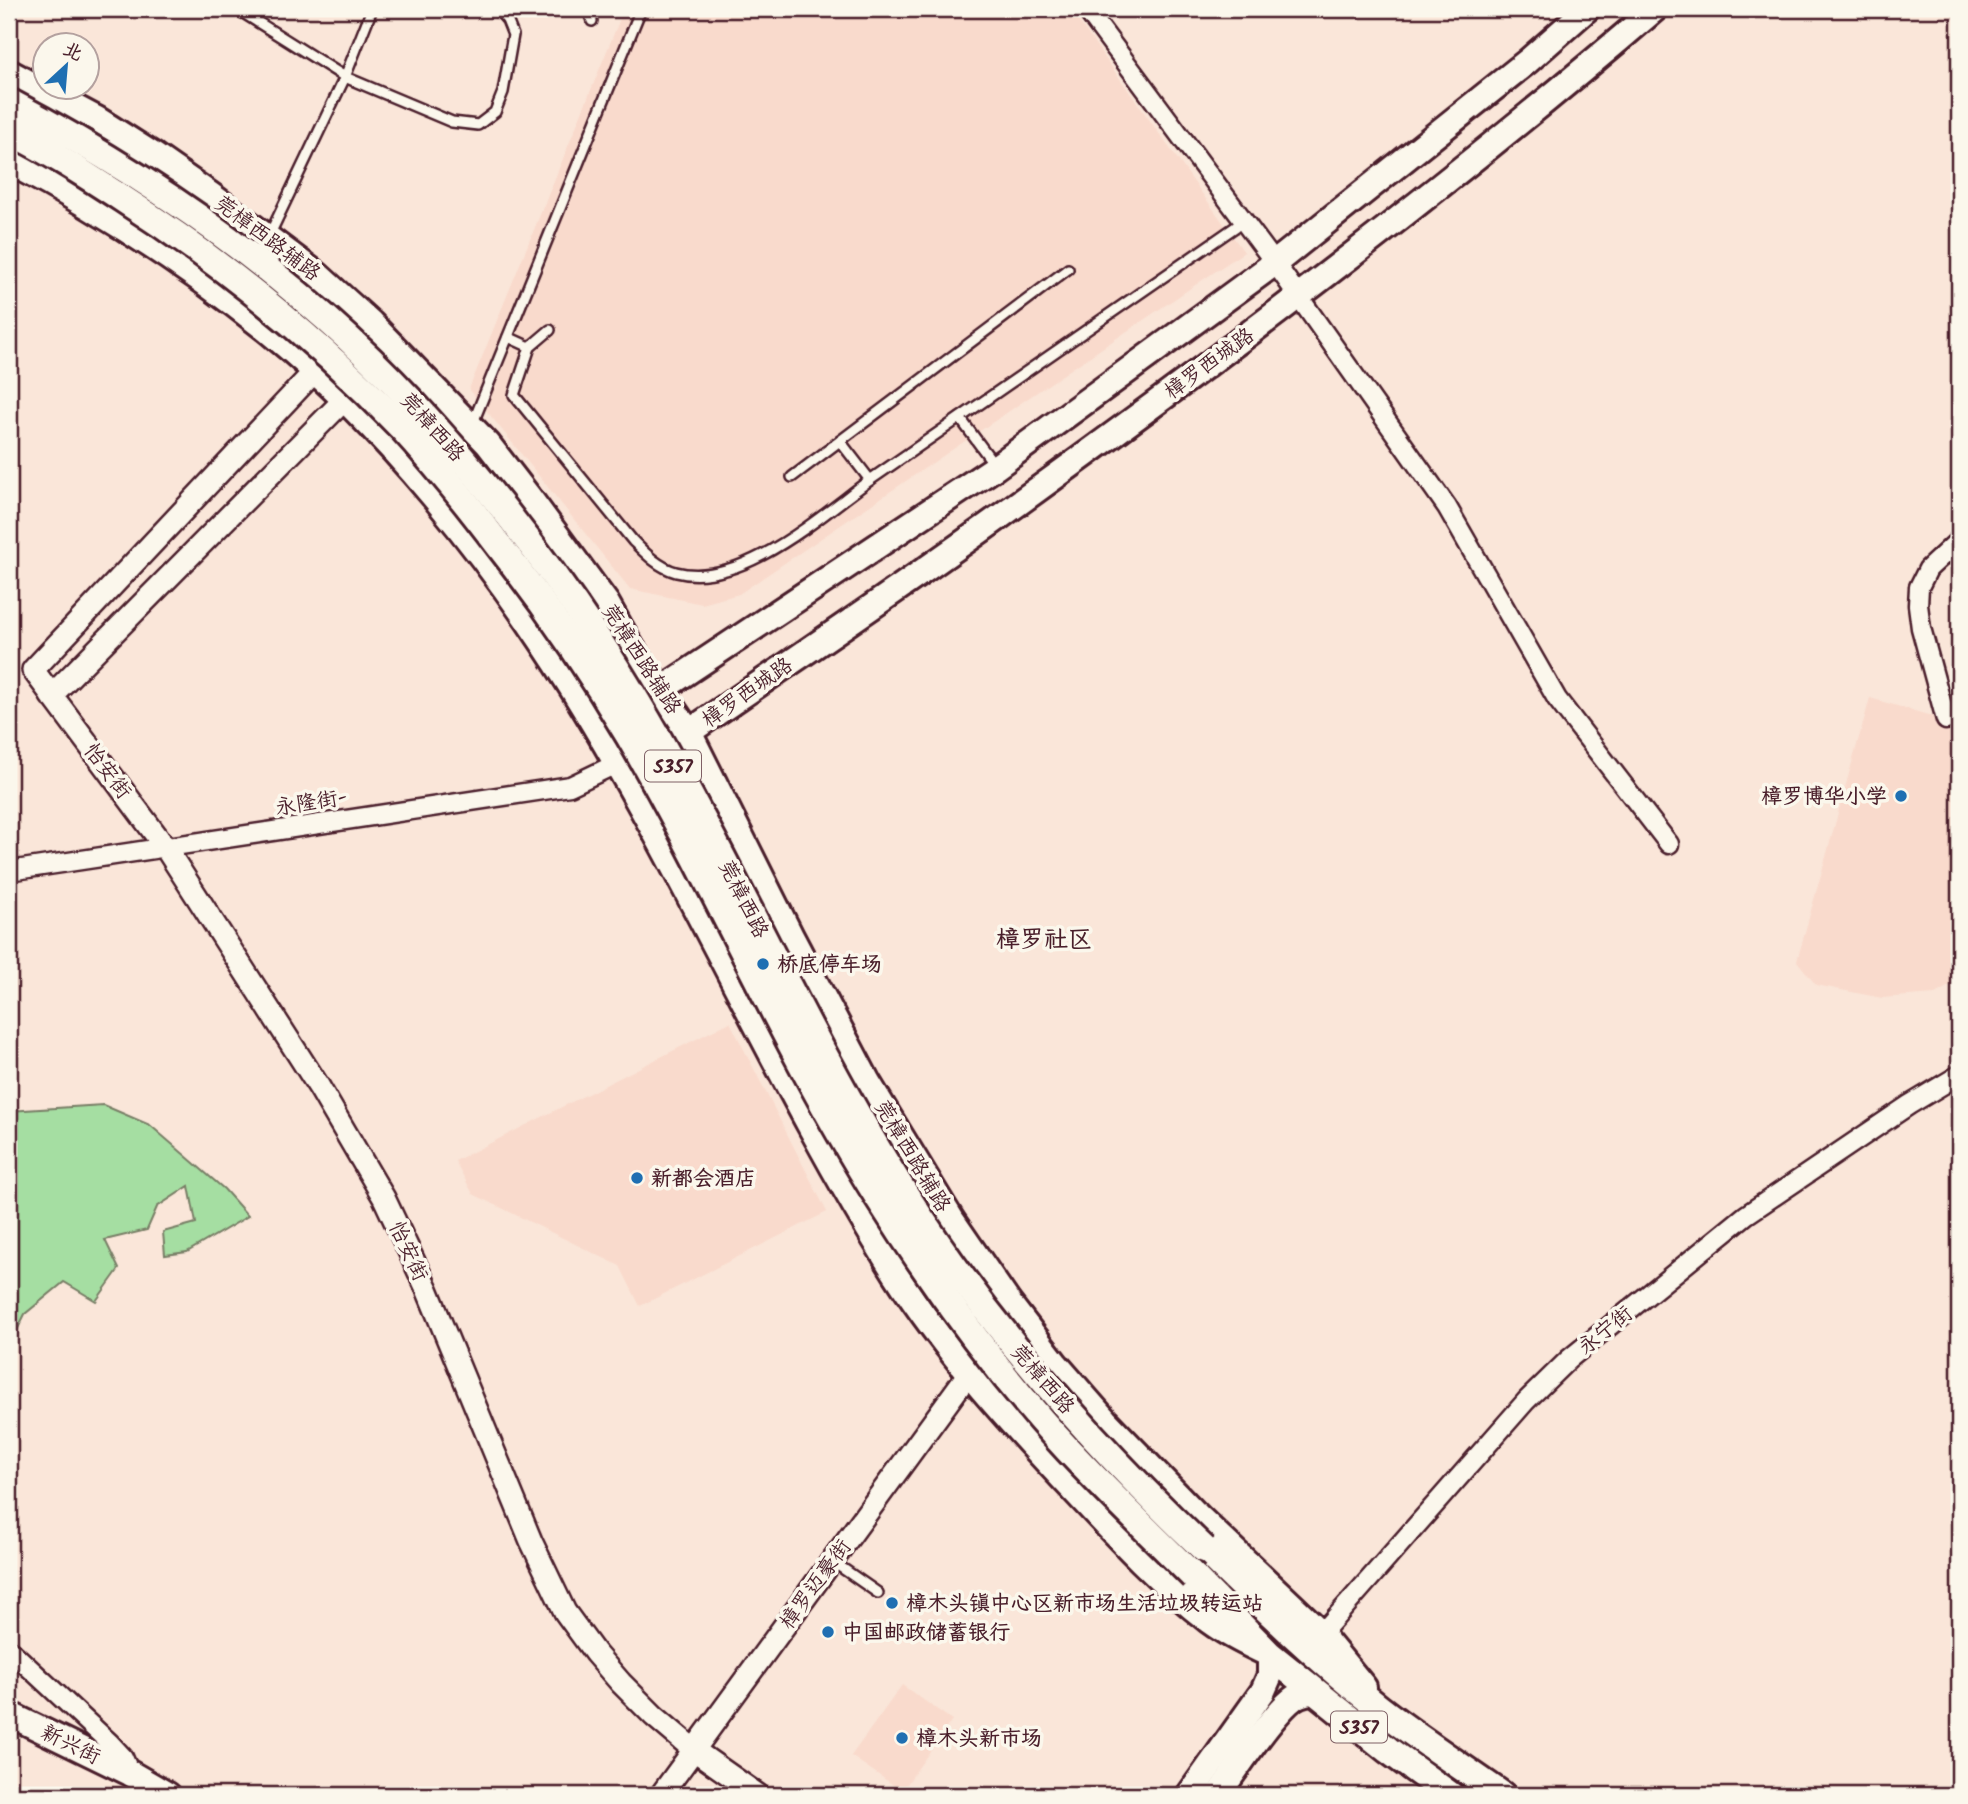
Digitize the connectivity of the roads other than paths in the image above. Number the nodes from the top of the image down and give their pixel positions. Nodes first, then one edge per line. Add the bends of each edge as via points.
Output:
1 (237, 9) edge
2 (372, 9) edge
3 (497, 9) edge
4 (589, 9) edge
5 (641, 9) edge
6 (1086, 9) edge
7 (1587, 9) edge
8 (1655, 9) edge
9 (592, 21) dead end
10 (9, 72) edge
11 (345, 77) junction
12 (9, 102) edge
13 (9, 131) edge
14 (9, 162) edge
15 (1244, 221) junction
16 (268, 238) junction
17 (1275, 263) junction
18 (1068, 269) dead end
19 (1299, 296) junction
20 (550, 330) dead end
21 (508, 337) junction
22 (530, 347) junction
23 (314, 372) junction
24 (344, 400) junction
25 (960, 418) junction
26 (471, 426) junction
27 (840, 441) junction
28 (996, 467) junction
29 (792, 477) dead end
30 (870, 480) junction
31 (1959, 540) edge
32 (662, 689) junction
33 (51, 696) junction
34 (1946, 720) dead end
35 (689, 732) junction
36 (616, 764) junction
37 (1669, 844) dead end
38 (165, 848) junction
39 (9, 871) edge
40 (767, 887) junction
41 (702, 922) junction
42 (1959, 1075) edge
43 (969, 1373) junction
44 (832, 1561) junction
45 (878, 1593) dead end
46 (1315, 1641) junction
47 (9, 1649) edge
48 (1270, 1655) junction
49 (1315, 1692) junction
50 (9, 1714) edge
51 (694, 1750) junction
52 (130, 1773) junction
53 (168, 1795) edge
54 (661, 1795) edge
55 (758, 1795) edge
56 (1189, 1795) edge
57 (1218, 1795) edge
58 (1450, 1795) edge
59 (1502, 1795) edge

1 - 11 lane
2 - 11 lane
3 - 11 lane via 513,35 503,92 495,112 478,125 452,122
4 - 9 lane
5 - 21 lane
6 - 15 street
7 - 17 main road, 樟罗西城路
8 - 19 main road, 樟罗西城路 via 1556,94
10 - 16 main road, 莞樟西路辅路 via 155,156
11 - 16 lane
12 - 46 main road, 莞樟西路 / S357, bridge via 158,190 269,272 396,386 473,471 563,589 627,687 871,1137 952,1265 1006,1338 1131,1477 1291,1634
13 - 48 main road, 莞樟西路 / S357, bridge via 138,209 244,285 353,380 449,481 563,632 628,734 836,1129 934,1282 988,1357 1044,1423
14 - 23 main road via 81,201 206,282
15 - 17 street
15 - 25 lane
16 - 26 main road, 莞樟西路辅路 via 371,323
17 - 19 street
17 - 28 main road, 樟罗西城路
18 - 27 lane
19 - 35 main road, 樟罗西城路 via 997,518
19 - 37 street via 1447,508 1557,699
20 - 22 lane
21 - 22 lane
21 - 26 lane
22 - 30 lane via 514,395 632,541 673,572 695,576 740,567 790,538
23 - 24 main road
23 - 33 street, 怡安街 via 33,670
24 - 33 street
24 - 36 main road via 491,568
25 - 28 lane
25 - 30 lane
26 - 32 main road, 莞樟西路辅路 via 606,603
27 - 29 lane
27 - 30 lane
28 - 32 main road, 樟罗西城路
31 - 34 street via 1928,569 1919,587 1921,628
32 - 35 main road, 莞樟西路辅路
32 - 36 main road, 樟罗西城路
33 - 38 street, 怡安街
35 - 36 main road, 樟罗西城路
35 - 40 main road, 莞樟西路辅路
36 - 38 street, 永隆街- via 570,786
36 - 41 main road
38 - 39 street, 永隆街-
38 - 51 street, 怡安街 via 319,1087 384,1198 565,1612 621,1682
40 - 41 main road via 746,871 719,873 701,894
40 - 46 main road, 莞樟西路辅路 via 880,1102 1009,1303 1056,1364 1142,1459
41 - 43 main road via 897,1276
42 - 46 street, 永宁街 via 1746,1215 1569,1359
43 - 44 street, 樟罗迈豪街
43 - 48 main road via 1029,1444 1162,1581 1211,1622
44 - 45 lane
44 - 51 street, 樟罗迈豪街
46 - 59 main road, 莞樟西路 / S357 via 1382,1710
47 - 52 street via 110,1743
48 - 49 main road, 莞樟西路 / S357
48 - 56 main road via 1263,1691
49 - 57 main road via 1288,1702
49 - 58 main road, 莞樟西路 / S357
50 - 52 main road, 新兴街
51 - 54 street, 樟罗迈豪街
51 - 55 street, 怡安街
52 - 53 main road, 新兴街

